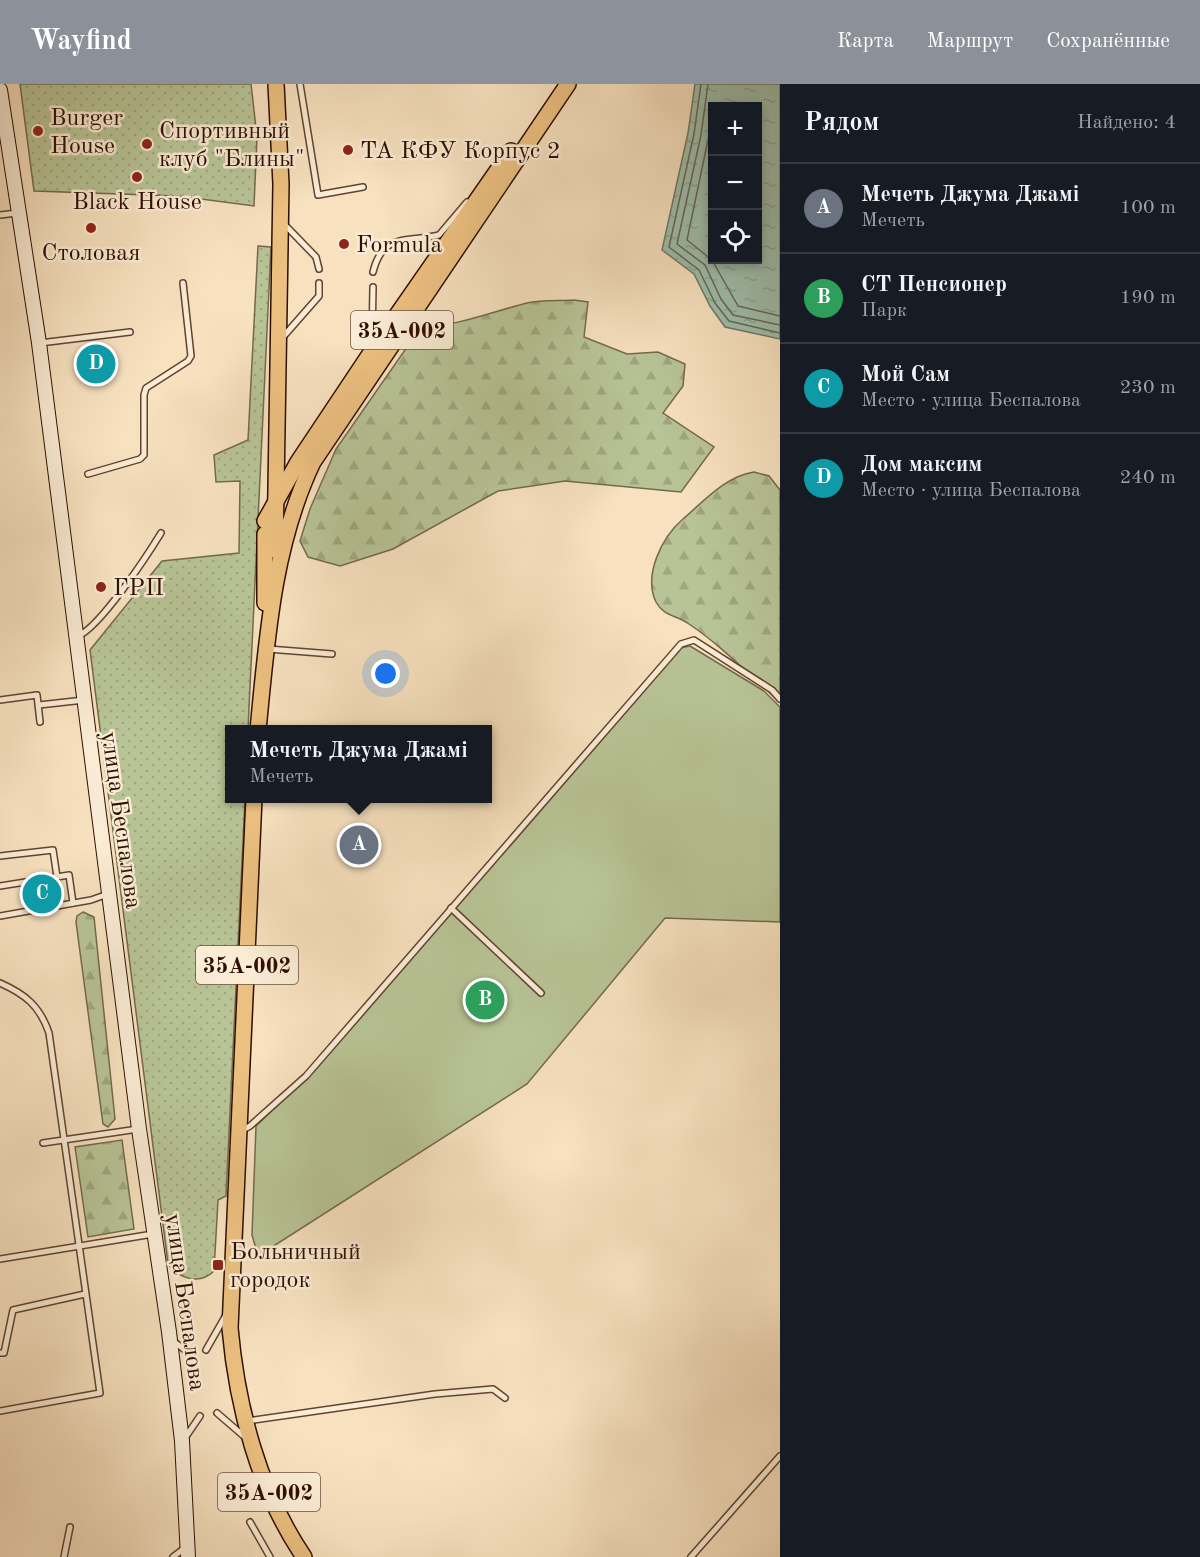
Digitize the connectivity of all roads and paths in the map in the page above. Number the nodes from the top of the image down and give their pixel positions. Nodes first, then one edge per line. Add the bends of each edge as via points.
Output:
1 (276, 84) edge
2 (300, 84) edge
3 (556, 84) edge
4 (568, 84) edge
5 (0, 90) edge
6 (495, 173) junction
7 (363, 187) dead end
8 (17, 213) junction
9 (0, 214) edge
10 (280, 220) junction
11 (319, 269) dead end
12 (373, 272) dead end
13 (183, 283) dead end
14 (319, 284) dead end
15 (373, 287) dead end
16 (130, 332) dead end
17 (278, 343) junction
18 (39, 344) junction
19 (372, 351) junction
20 (88, 474) dead end
21 (276, 500) junction
22 (265, 521) junction
23 (161, 533) dead end
24 (274, 592) junction
25 (76, 636) junction
26 (267, 649) junction
27 (332, 654) dead end
28 (262, 694) junction
29 (780, 699) edge
30 (0, 700) edge
31 (84, 700) junction
32 (39, 705) junction
33 (40, 722) dead end
34 (258, 725) edge
35 (254, 803) edge
36 (0, 856) edge
37 (57, 877) junction
38 (0, 886) edge
39 (109, 893) junction
40 (73, 903) junction
41 (451, 908) junction
42 (0, 916) edge
43 (0, 983) edge
44 (541, 993) dead end
45 (139, 1129) junction
46 (239, 1132) junction
47 (64, 1140) junction
48 (43, 1143) dead end
49 (154, 1234) junction
50 (79, 1246) junction
51 (0, 1259) edge
52 (85, 1294) junction
53 (230, 1308) junction
54 (169, 1339) junction
55 (206, 1350) dead end
56 (0, 1353) edge
57 (189, 1353) dead end
58 (505, 1398) dead end
59 (0, 1411) edge
60 (217, 1413) dead end
61 (200, 1416) dead end
62 (246, 1421) junction
63 (182, 1442) junction
64 (253, 1444) junction
65 (780, 1456) edge
66 (250, 1522) dead end
67 (70, 1527) dead end
68 (291, 1537) junction
69 (188, 1551) edge
70 (64, 1557) edge
71 (173, 1557) edge
72 (270, 1557) edge
73 (297, 1557) edge
74 (304, 1557) edge
75 (691, 1557) edge

1 - 10 main road
2 - 7 lane via 318,195
3 - 6 main road
4 - 24 main road, 35А-002 via 313,462 287,528
5 - 8 main road, улица Беспалова
6 - 12 lane via 442,233 386,246 377,256
6 - 19 main road
8 - 9 lane
8 - 18 main road, улица Беспалова
10 - 11 lane via 316,257
10 - 17 main road
13 - 20 lane via 191,356 146,388 144,455
14 - 17 lane via 319,296
15 - 19 lane
16 - 18 lane
17 - 21 main road
17 - 22 main road
18 - 25 main road, улица Беспалова
19 - 21 main road
21 - 22 main road
21 - 24 main road
22 - 28 main road, 35А-002
23 - 25 lane via 104,612 86,632
24 - 26 main road, 35А-002
25 - 31 main road, улица Беспалова
26 - 27 lane
26 - 28 main road, 35А-002
28 - 34 main road, 35А-002
29 - 41 lane via 694,640 681,644
30 - 32 lane via 38,695
31 - 32 lane
31 - 39 main road, улица Беспалова
32 - 33 lane
35 - 46 main road, 35А-002
36 - 37 lane via 53,850
37 - 38 lane
37 - 40 lane via 69,875
39 - 40 lane
39 - 45 main road, улица Беспалова
40 - 42 lane
41 - 44 lane
41 - 46 lane via 306,1076
43 - 47 lane via 33,1001 44,1018
45 - 47 lane
45 - 49 main road, улица Беспалова
46 - 53 main road, 35А-002
47 - 48 lane
47 - 50 lane
49 - 50 lane
49 - 54 main road, улица Беспалова
50 - 51 lane
50 - 52 lane
52 - 56 lane via 13,1310 4,1353
52 - 59 lane via 100,1394
53 - 55 lane
53 - 62 main road, 35А-002 via 232,1347
54 - 57 lane
54 - 63 main road, улица Беспалова
58 - 62 lane via 493,1389 435,1394
60 - 64 lane
61 - 63 lane
62 - 64 main road, 35А-002
63 - 69 main road, улица Беспалова
64 - 68 main road, 35А-002 via 274,1506
65 - 75 lane
66 - 72 lane
67 - 70 lane
68 - 73 lane
68 - 74 main road, 35А-002
69 - 71 lane

